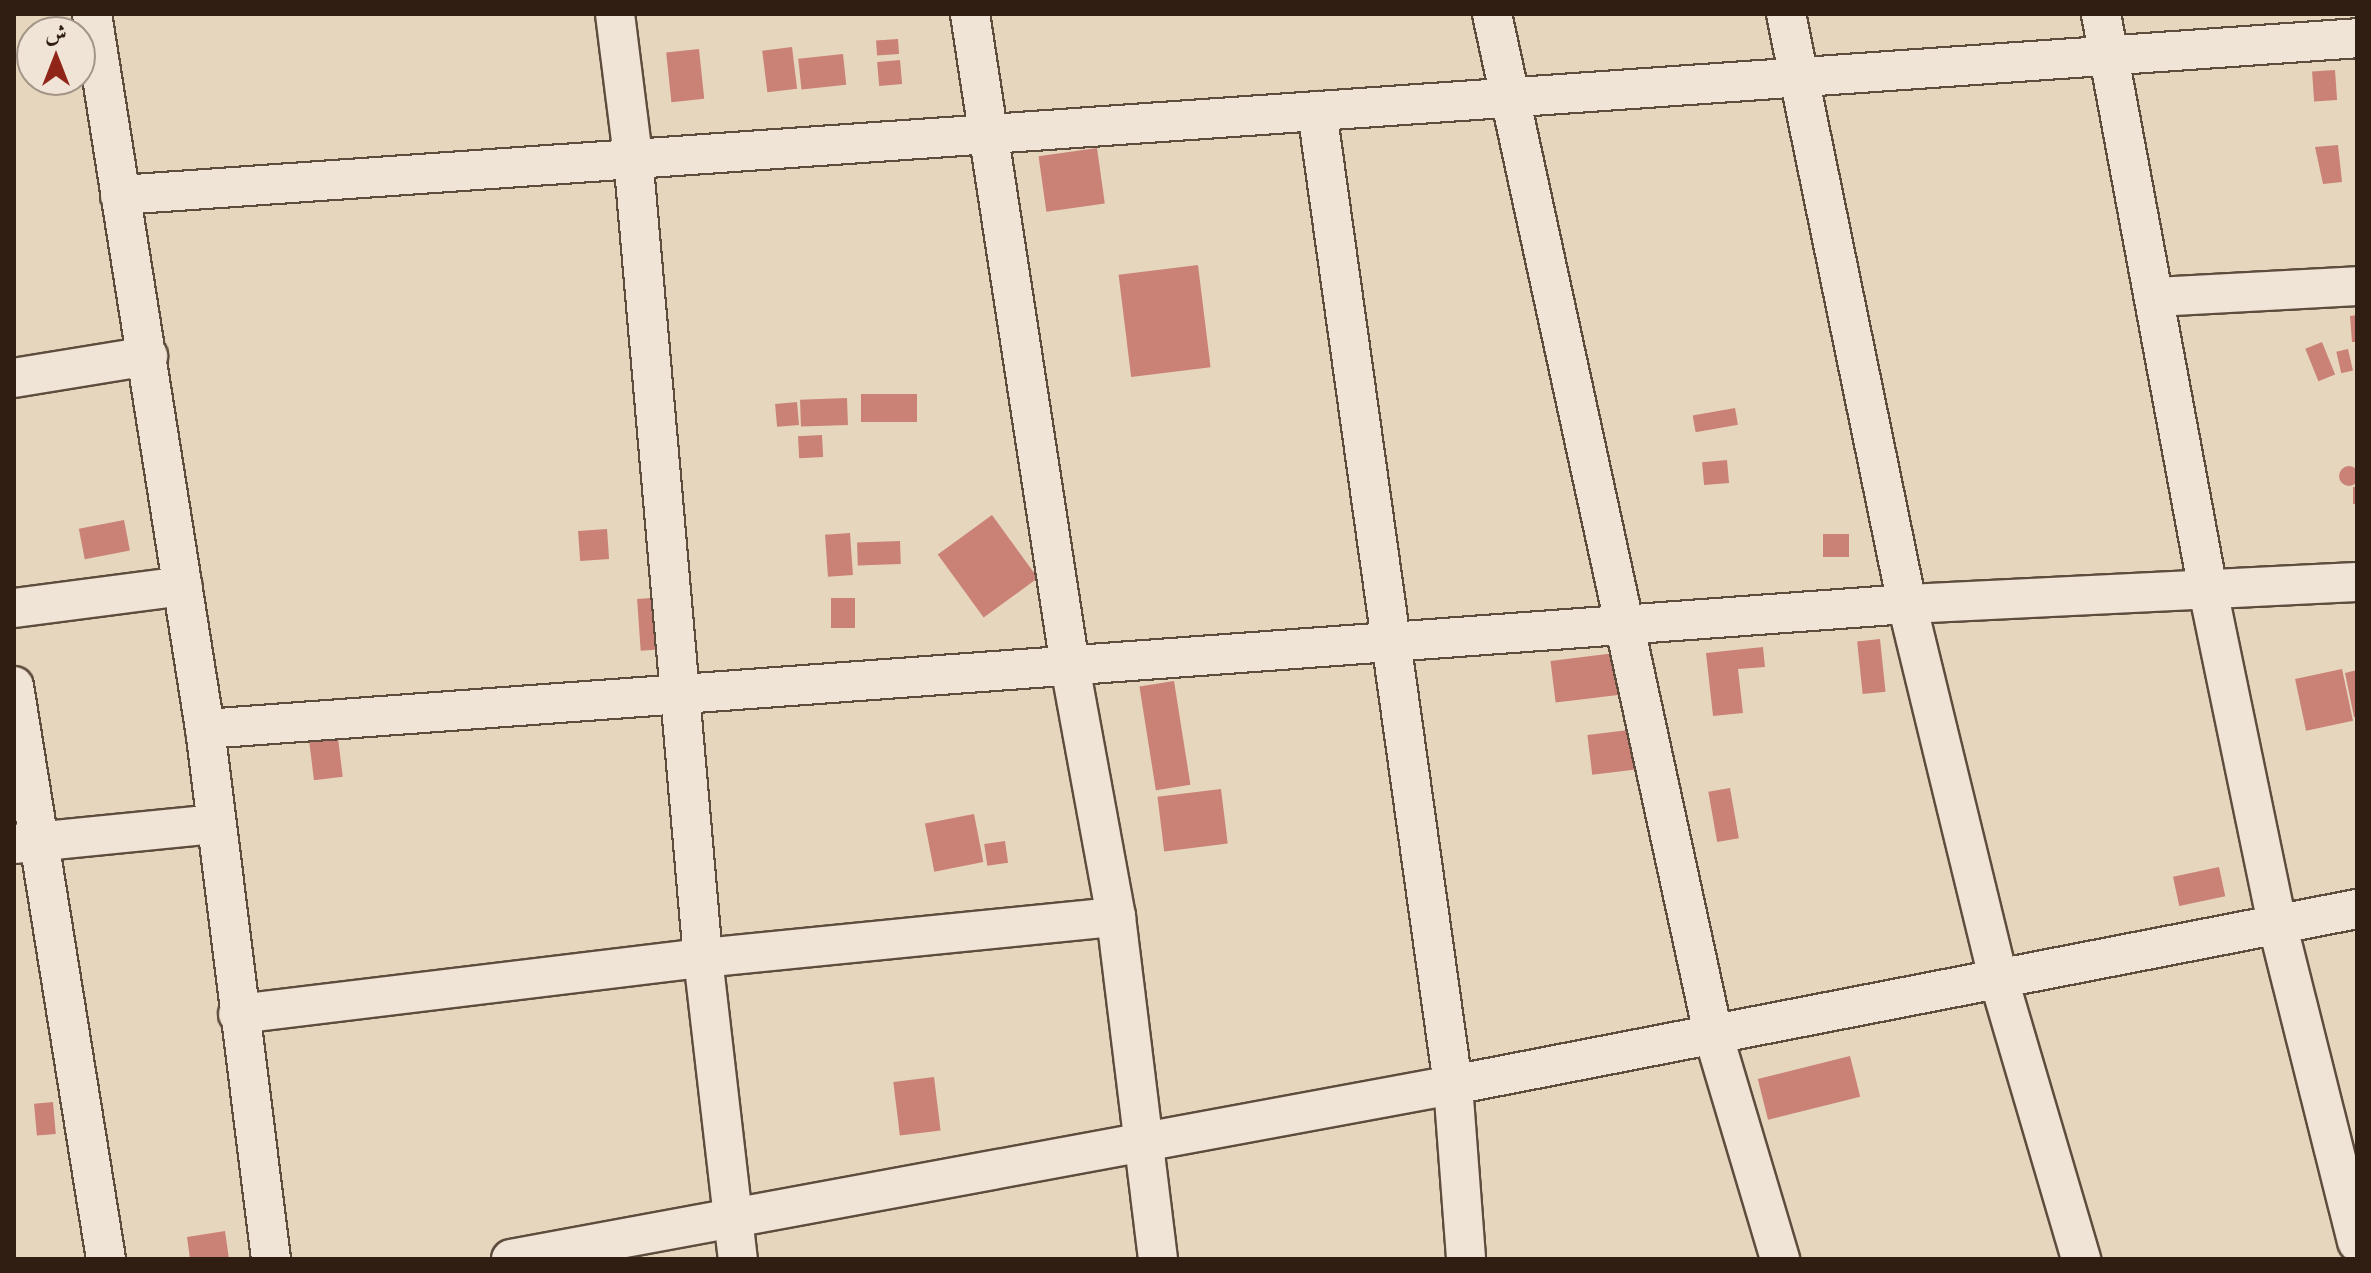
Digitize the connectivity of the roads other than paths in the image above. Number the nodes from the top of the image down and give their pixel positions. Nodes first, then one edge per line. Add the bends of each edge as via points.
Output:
1 (92, 14) edge
2 (615, 14) edge
3 (970, 14) edge
4 (1492, 14) edge
5 (1786, 14) edge
6 (2101, 14) edge
7 (2357, 38) edge
8 (2110, 57) junction
9 (1801, 79) junction
10 (1512, 100) junction
11 (1317, 111) junction
12 (990, 133) junction
13 (633, 156) junction
14 (120, 195) junction
15 (2357, 286) edge
16 (2156, 297) junction
17 (148, 356) junction
18 (14, 378) edge
19 (2357, 582) edge
20 (183, 586) junction
21 (2208, 590) junction
22 (1907, 604) junction
23 (14, 608) edge
24 (1621, 625) junction
25 (1392, 641) junction
26 (1070, 666) junction
27 (14, 686) edge
28 (678, 692) junction
29 (205, 729) junction
30 (215, 824) junction
31 (27, 842) edge
32 (2357, 909) edge
33 (1116, 917) junction
34 (2277, 923) junction
35 (703, 958) junction
36 (1999, 980) junction
37 (238, 1014) junction
38 (1713, 1034) junction
39 (1453, 1085) junction
40 (1140, 1140) junction
41 (732, 1216) junction
42 (2357, 1242) edge
43 (106, 1259) edge
44 (271, 1259) edge
45 (511, 1259) edge
46 (738, 1259) edge
47 (1158, 1259) edge
48 (1466, 1259) edge
49 (1780, 1259) edge
50 (2081, 1259) edge

1 - 14 street
2 - 13 street
3 - 12 street
4 - 10 street
5 - 9 street
6 - 8 street
7 - 8 street
8 - 9 street
8 - 16 street
9 - 10 street
9 - 22 street
10 - 11 street
10 - 24 street
11 - 12 street
11 - 25 street
12 - 13 street
12 - 26 street
13 - 14 street
13 - 28 street
14 - 17 street
15 - 16 street
16 - 21 street
17 - 18 street
17 - 20 street
19 - 21 street
20 - 23 street
20 - 29 street
21 - 22 street
21 - 34 street
22 - 24 street
22 - 36 street
24 - 25 street
24 - 38 street
25 - 26 street
25 - 39 street
26 - 28 street
26 - 33 street
27 - 31 street
28 - 29 street
28 - 35 street
29 - 30 street
30 - 31 street
30 - 37 street
31 - 43 street
32 - 34 street
33 - 35 street
33 - 40 street
34 - 36 street
34 - 42 street
35 - 37 street
35 - 41 street
36 - 38 street
36 - 50 street
37 - 44 street
38 - 39 street
38 - 49 street
39 - 40 street
39 - 48 street
40 - 41 street
40 - 47 street
41 - 45 street
41 - 46 street

